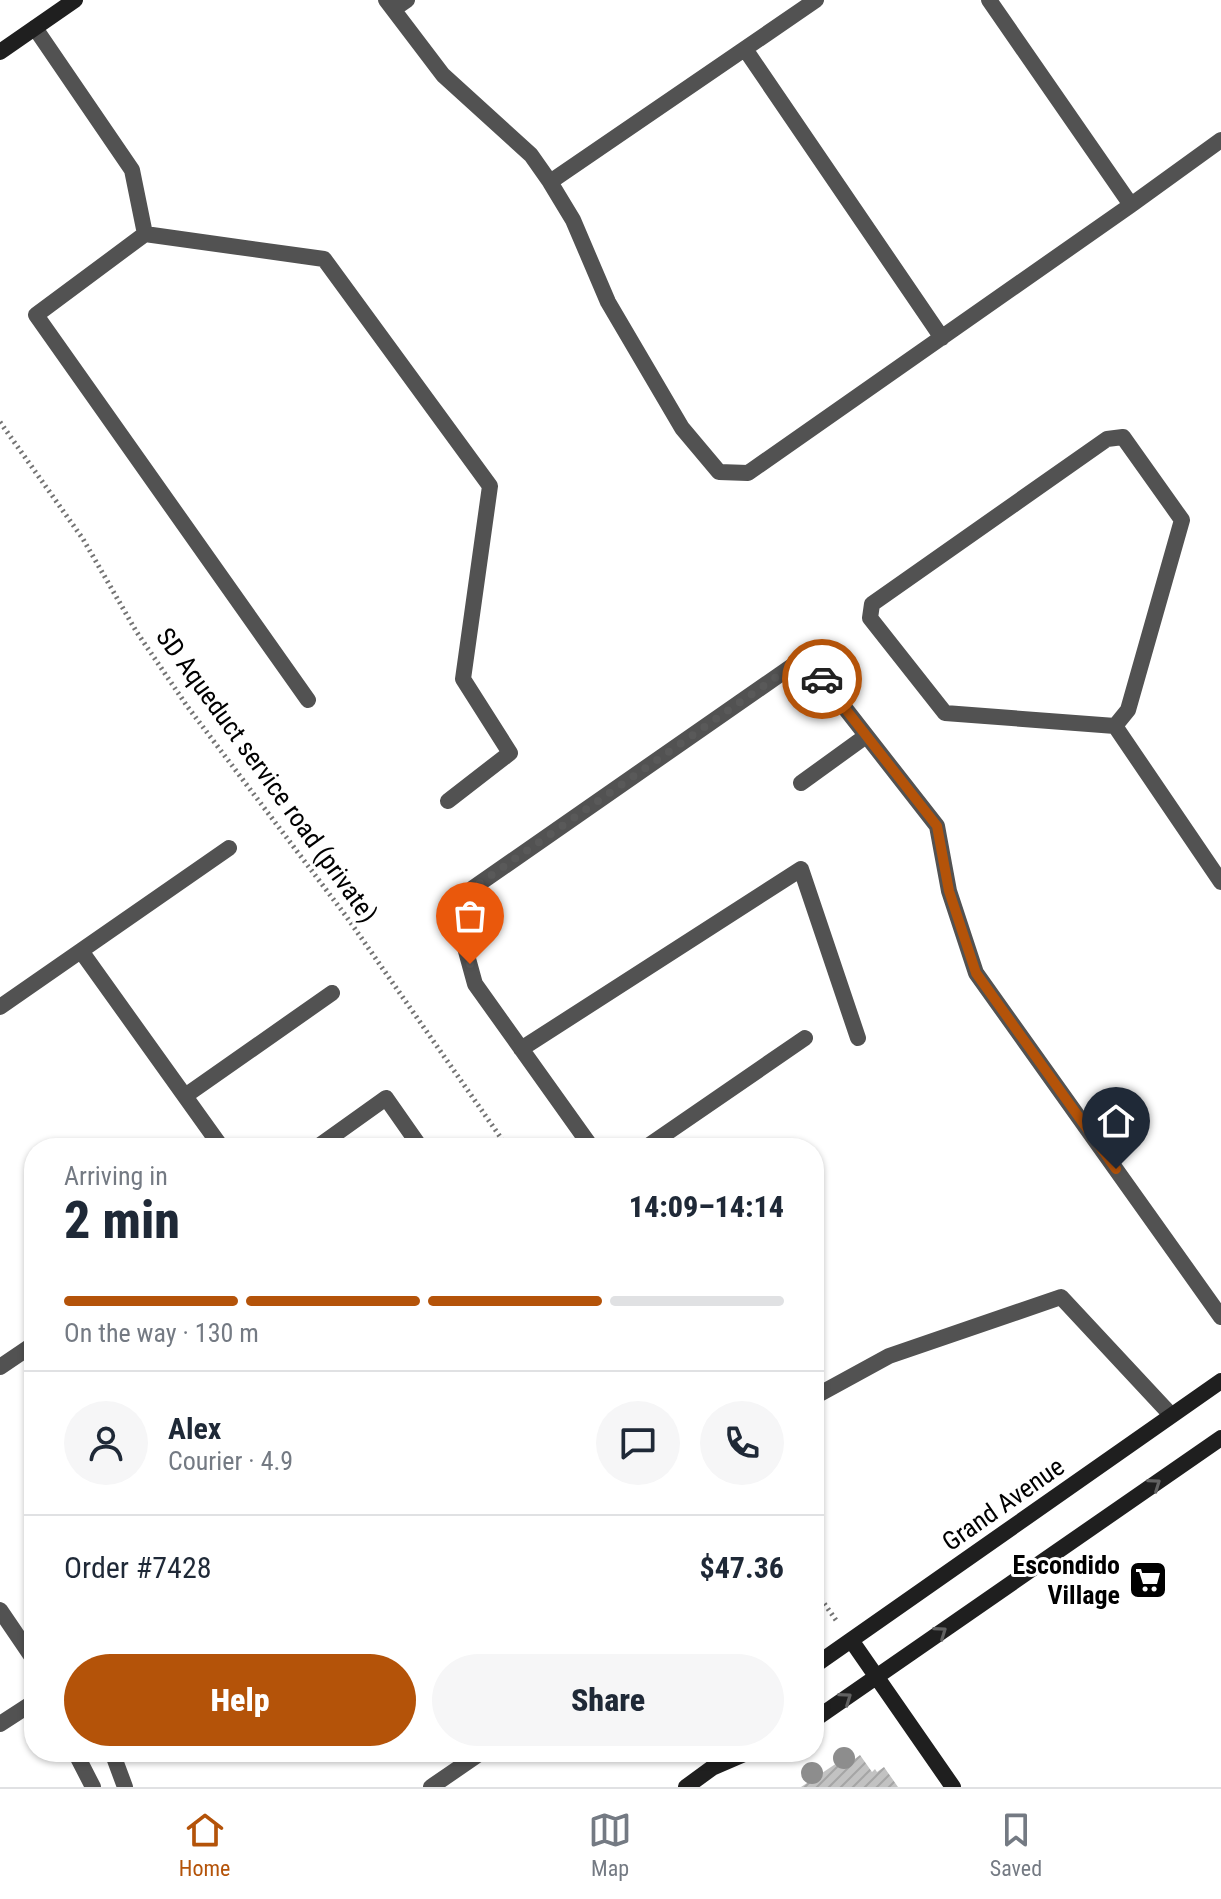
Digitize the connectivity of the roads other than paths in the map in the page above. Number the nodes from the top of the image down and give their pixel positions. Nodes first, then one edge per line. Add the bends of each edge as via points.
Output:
1 (75, 0) edge
2 (816, 0) edge
3 (989, 0) edge
4 (395, 3) edge
5 (35, 28) junction
6 (745, 49) junction
7 (0, 52) edge
8 (1221, 140) edge
9 (550, 182) junction
10 (1131, 205) junction
11 (145, 234) junction
12 (942, 338) junction
13 (308, 700) dead end
14 (1115, 726) junction
15 (866, 736) junction
16 (801, 783) dead end
17 (448, 801) dead end
18 (229, 848) dead end
19 (1218, 875) edge
20 (81, 951) junction
21 (332, 993) dead end
22 (0, 1007) edge
23 (805, 1038) dead end
24 (858, 1038) dead end
25 (521, 1049) junction
26 (185, 1096) junction
27 (215, 1138) edge
28 (330, 1138) edge
29 (414, 1138) edge
30 (585, 1138) edge
31 (660, 1138) edge
32 (1221, 1317) edge
33 (24, 1351) edge
34 (0, 1367) edge
35 (1221, 1381) edge
36 (824, 1392) edge
37 (1171, 1415) junction
38 (1221, 1438) edge
39 (0, 1610) edge
40 (851, 1640) junction
41 (24, 1645) edge
42 (824, 1659) edge
43 (877, 1676) junction
44 (24, 1708) edge
45 (824, 1713) edge
46 (0, 1724) edge
47 (80, 1762) edge
48 (116, 1762) edge
49 (467, 1762) edge
50 (717, 1762) edge
51 (726, 1762) edge
52 (712, 1768) junction
53 (93, 1787) edge
54 (125, 1787) edge
55 (431, 1787) edge
56 (686, 1787) edge
57 (953, 1787) edge

1 - 5 main road
2 - 6 street
3 - 10 street
4 - 9 street via 443,75 531,155
5 - 7 main road
5 - 11 street via 132,170
6 - 9 street
6 - 12 street
8 - 10 street
9 - 12 street via 573,220 608,302 682,428 719,472 748,473
10 - 12 street
11 - 13 street via 36,315
11 - 17 street via 324,259 490,486 463,679 510,753
14 - 14 street via 1128,710 1182,520 1123,437 1107,439 872,604 870,618 945,713
14 - 19 street
15 - 16 street
15 - 25 street via 805,657 473,888 463,917 475,984
15 - 32 street via 937,826 949,891 976,973
18 - 20 street
20 - 22 street
20 - 26 street
21 - 26 street
23 - 31 street
24 - 25 street via 801,869
25 - 30 street
26 - 27 street
28 - 29 street via 386,1098
33 - 34 street
35 - 37 main road, Grand Avenue
36 - 37 street via 889,1356 1061,1297
37 - 40 main road, Grand Avenue
43 -> 38 main road
39 - 41 street
40 - 42 main road, Grand Avenue
40 - 43 main road
45 -> 43 main road
43 - 57 main road
44 - 46 street
47 - 53 street
48 - 54 street
49 - 55 street
50 - 52 main road
51 - 52 main road
52 - 56 main road

